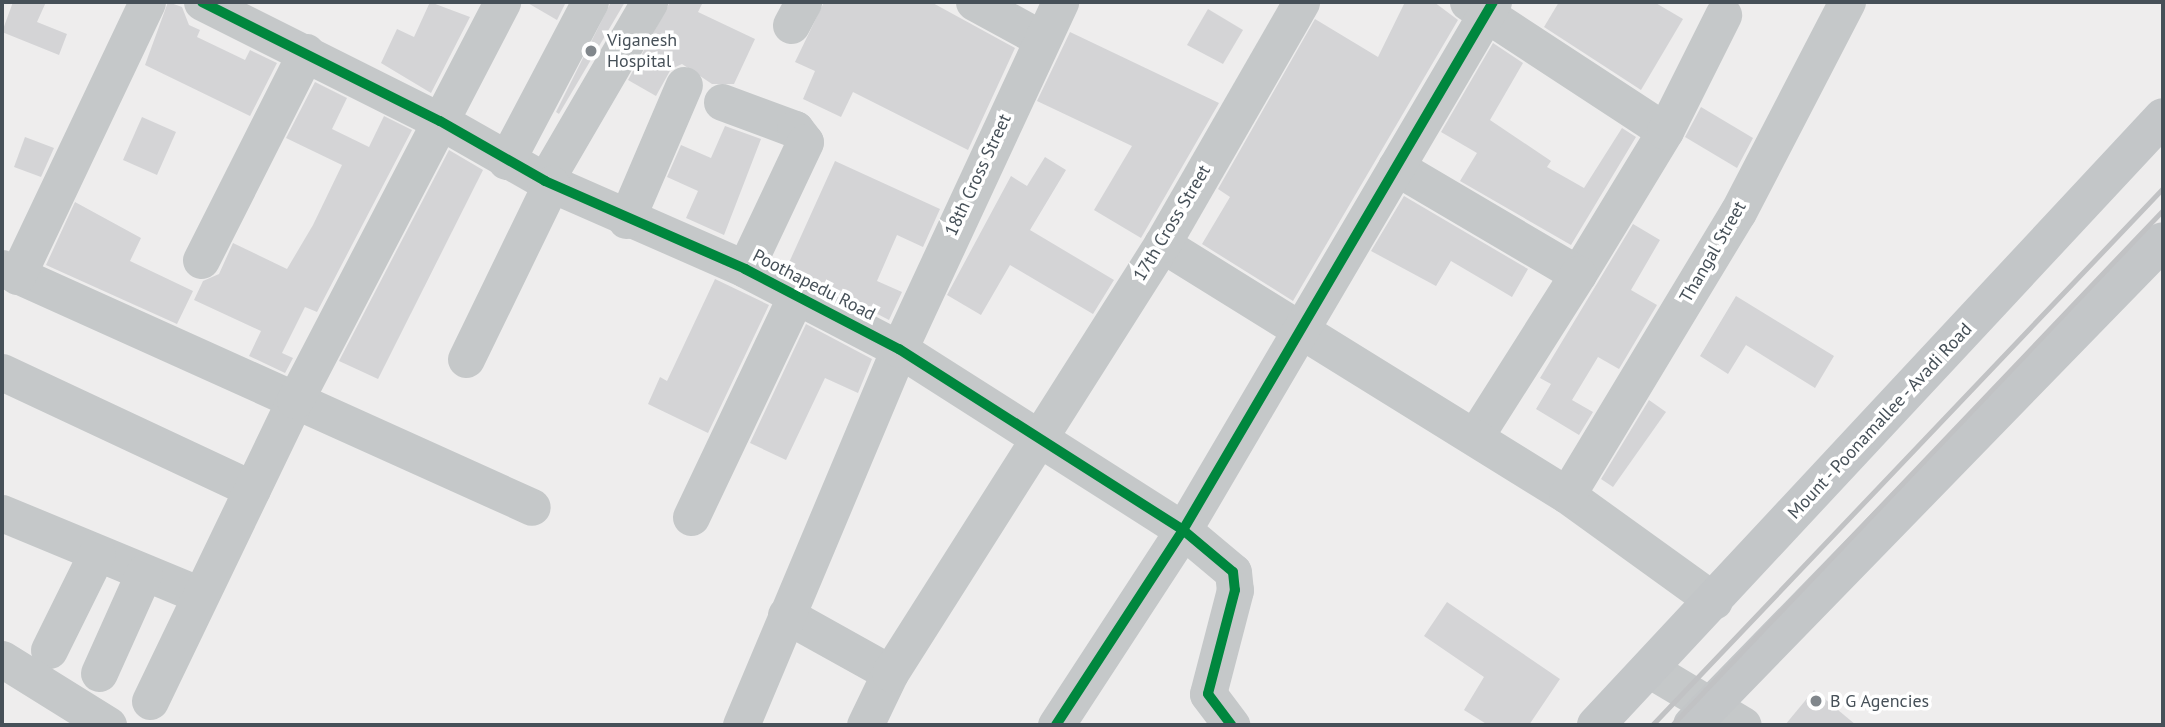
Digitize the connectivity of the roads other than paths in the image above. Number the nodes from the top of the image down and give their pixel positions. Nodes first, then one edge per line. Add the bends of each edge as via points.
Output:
1 (147, 2) edge
2 (502, 2) edge
3 (590, 2) edge
4 (649, 2) edge
5 (974, 2) edge
6 (1060, 2) edge
7 (1301, 2) edge
8 (1847, 2) edge
9 (212, 4) edge
10 (1483, 5) edge
11 (1723, 15) dead end
12 (1040, 38) junction
13 (306, 51) junction
14 (684, 85) dead end
15 (722, 102) dead end
16 (2163, 117) edge
17 (440, 121) junction
18 (1665, 131) junction
19 (506, 161) junction
20 (1396, 167) junction
21 (548, 183) junction
22 (626, 220) junction
23 (2163, 241) edge
24 (1162, 244) junction
25 (201, 260) dead end
26 (745, 269) junction
27 (10, 272) edge
28 (1578, 274) junction
29 (797, 294) junction
30 (1302, 327) junction
31 (899, 349) junction
32 (466, 359) dead end
33 (2, 372) edge
34 (295, 400) junction
35 (1475, 436) junction
36 (1035, 438) junction
37 (252, 489) junction
38 (1567, 495) junction
39 (532, 507) dead end
40 (2, 513) edge
41 (691, 517) dead end
42 (1183, 530) junction
43 (97, 553) junction
44 (144, 573) junction
45 (198, 594) junction
46 (1714, 601) junction
47 (786, 615) junction
48 (48, 650) dead end
49 (2, 659) edge
50 (1649, 669) junction
51 (99, 673) dead end
52 (890, 673) junction
53 (150, 701) dead end
54 (1701, 716) edge
55 (108, 725) edge
56 (741, 725) edge
57 (865, 725) edge
58 (1056, 725) edge
59 (1231, 725) edge
60 (1596, 725) edge
61 (1743, 725) edge

1 - 27 street
2 - 17 street
3 - 19 street
4 - 21 street
5 - 12 street
6 - 12 street, 18th Cross Street
7 - 24 street, 17th Cross Street
8 - 38 street, Thangal Street via 1738,212
9 - 13 street, Poothapedu Road
10 - 18 street
10 - 20 street
11 - 18 street
12 - 31 street, 18th Cross Street
13 - 17 street, Poothapedu Road
13 - 25 street
14 - 22 street
15 - 26 street via 795,129 805,142
16 - 46 main road, Mount - Poonamallee - Avadi Road
17 - 19 street, Poothapedu Road
17 - 34 street
18 - 28 street
19 - 21 street, Poothapedu Road
20 - 28 street
20 - 30 street
21 - 22 street, Poothapedu Road
21 - 32 street
22 - 26 street, Poothapedu Road
23 - 54 main road
24 - 30 street
24 - 36 street, 17th Cross Street
26 - 29 street, Poothapedu Road
27 - 34 street
28 - 35 street
29 - 31 street, Poothapedu Road
29 - 41 street
30 - 35 street
30 - 42 street
31 - 36 street, Poothapedu Road
31 - 47 street, 18th Cross Street
33 - 37 street
34 - 37 street
34 - 39 street
35 - 38 street
36 - 42 street, Poothapedu Road
36 - 52 street, 17th Cross Street
37 - 45 street
38 - 46 street
40 - 43 street
42 - 58 street
42 - 59 street, Poothapedu Road via 1233,572 1235,590 1209,694
43 - 44 street
43 - 48 street
44 - 45 street
44 - 51 street
45 - 53 street
46 - 50 main road, Mount - Poonamallee - Avadi Road
47 - 52 street
47 - 56 street, 18th Cross Street
49 - 55 street
50 - 54 street
50 - 60 main road, Mount - Poonamallee - Avadi Road
52 - 57 street, 17th Cross Street
54 - 61 street

